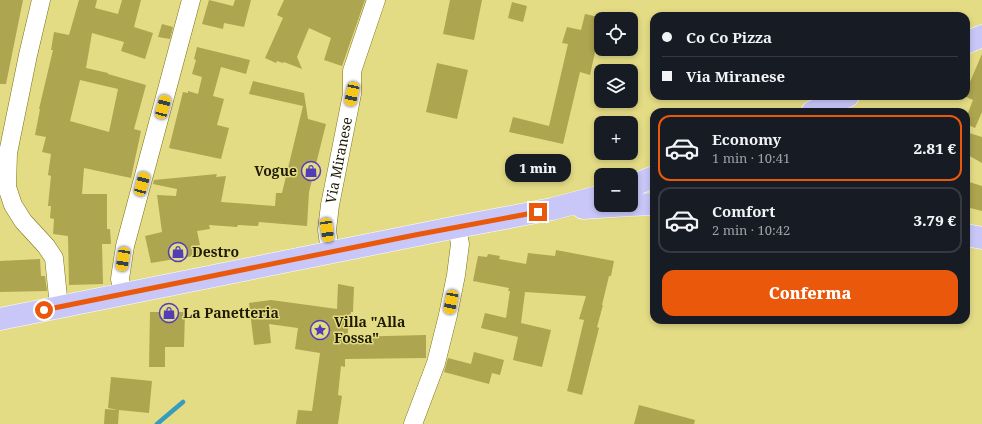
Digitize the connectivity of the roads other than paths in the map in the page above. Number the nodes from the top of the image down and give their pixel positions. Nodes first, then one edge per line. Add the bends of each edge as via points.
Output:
1 (41, 0) edge
2 (191, 0) edge
3 (376, 0) edge
4 (982, 36) edge
5 (970, 41) edge
6 (839, 100) edge
7 (821, 108) edge
8 (650, 179) edge
9 (638, 183) edge
10 (594, 198) edge
11 (650, 204) edge
12 (638, 205) edge
13 (594, 207) edge
14 (552, 209) junction
15 (457, 227) junction
16 (970, 236) edge
17 (982, 238) edge
18 (330, 252) junction
19 (123, 294) junction
20 (59, 307) junction
21 (0, 319) edge
22 (413, 424) edge

1 - 20 street via 8,153 7,187 16,211 54,258
2 - 19 street via 125,246 120,279
3 - 18 street, Via Miranese via 352,71 352,94 330,205 327,230
4 - 5 main road
6 - 7 main road
8 - 9 main road
10 - 14 main road
11 - 12 main road
13 - 14 main road
14 - 15 main road
15 - 18 main road
15 - 22 street via 460,244 448,315 436,363
16 - 17 main road
18 - 19 main road
19 - 20 main road
20 - 21 main road

